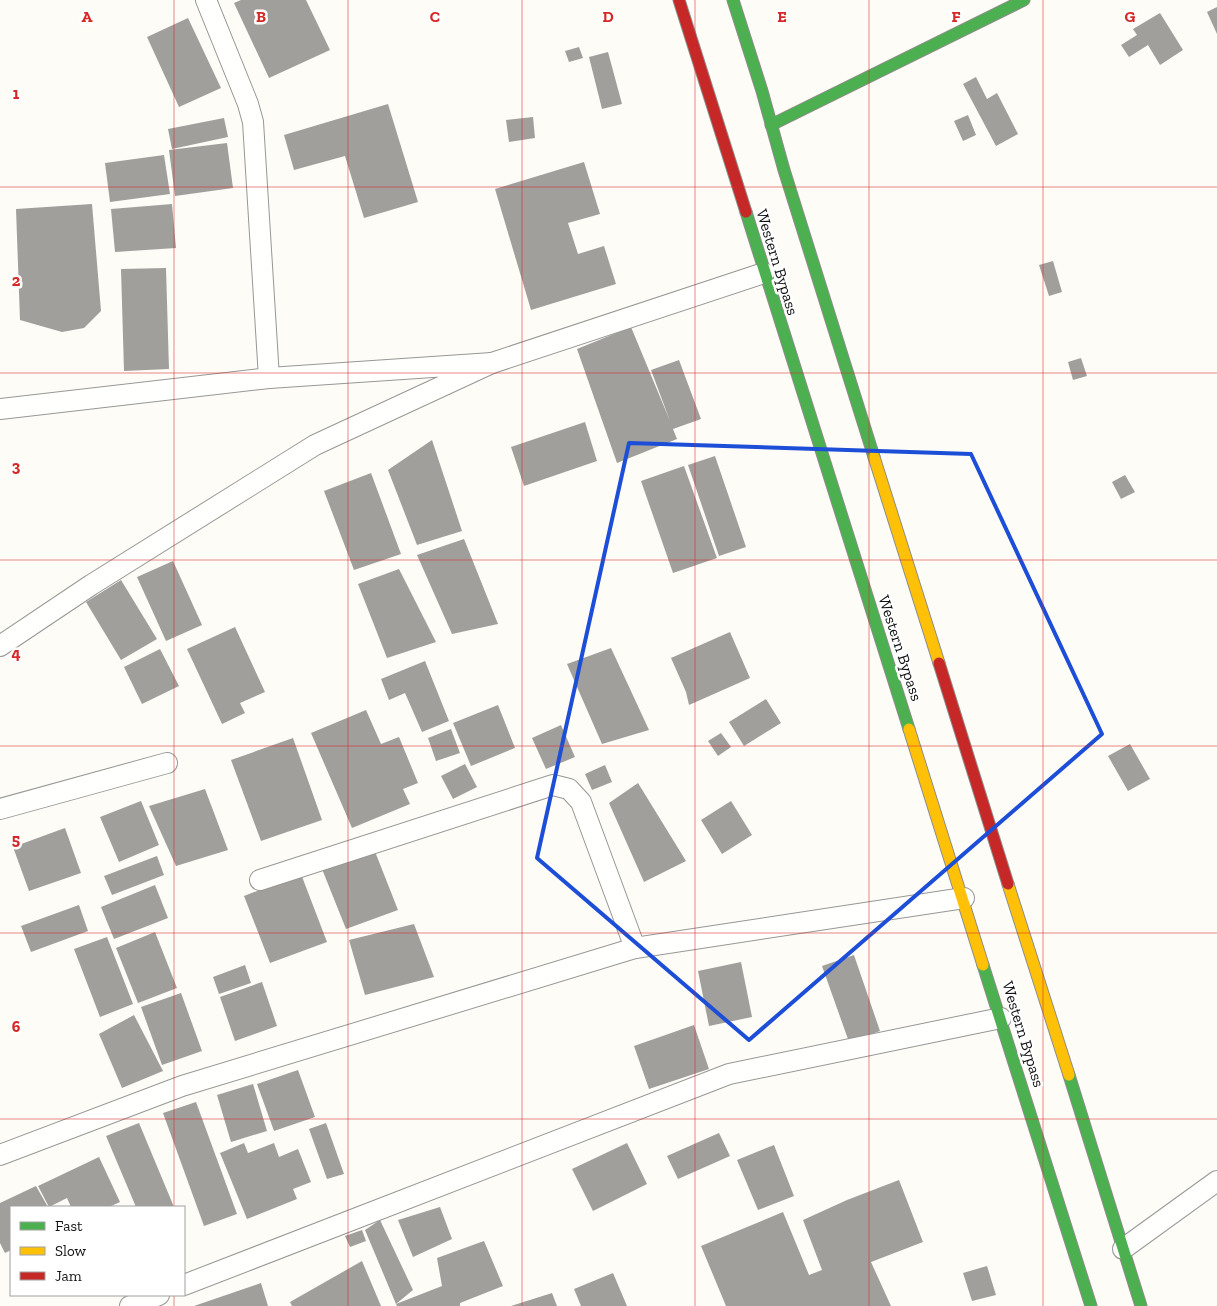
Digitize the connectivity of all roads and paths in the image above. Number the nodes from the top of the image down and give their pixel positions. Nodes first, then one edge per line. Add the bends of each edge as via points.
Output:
1 (206, 0) edge
2 (679, 0) edge
3 (733, 0) edge
4 (1024, 0) edge
5 (771, 125) junction
6 (764, 273) junction
7 (492, 363) junction
8 (269, 378) junction
9 (0, 409) edge
10 (0, 646) edge
11 (167, 763) dead end
12 (0, 809) edge
13 (260, 880) dead end
14 (964, 898) junction
15 (636, 948) junction
16 (1002, 1018) junction
17 (0, 1155) edge
18 (1217, 1181) edge
19 (1123, 1248) junction
20 (185, 1285) edge
21 (157, 1296) edge
22 (130, 1306) edge
23 (1091, 1306) edge
24 (1141, 1306) edge

1 - 8 street via 253,122
2 - 6 main road, Western Bypass
3 - 5 main road, Western Bypass
4 - 5 main road
5 - 19 main road, Western Bypass
6 - 7 street
6 - 14 main road, Western Bypass
7 - 8 street
7 - 10 street via 315,445
8 - 9 street
11 - 12 street
13 - 15 street via 553,785 569,789 582,802
14 - 15 street
14 - 16 main road, Western Bypass
15 - 17 street via 182,1086
16 - 20 street via 729,1074
16 - 23 main road, Western Bypass
18 - 19 street
19 - 24 main road, Western Bypass
21 - 22 street

